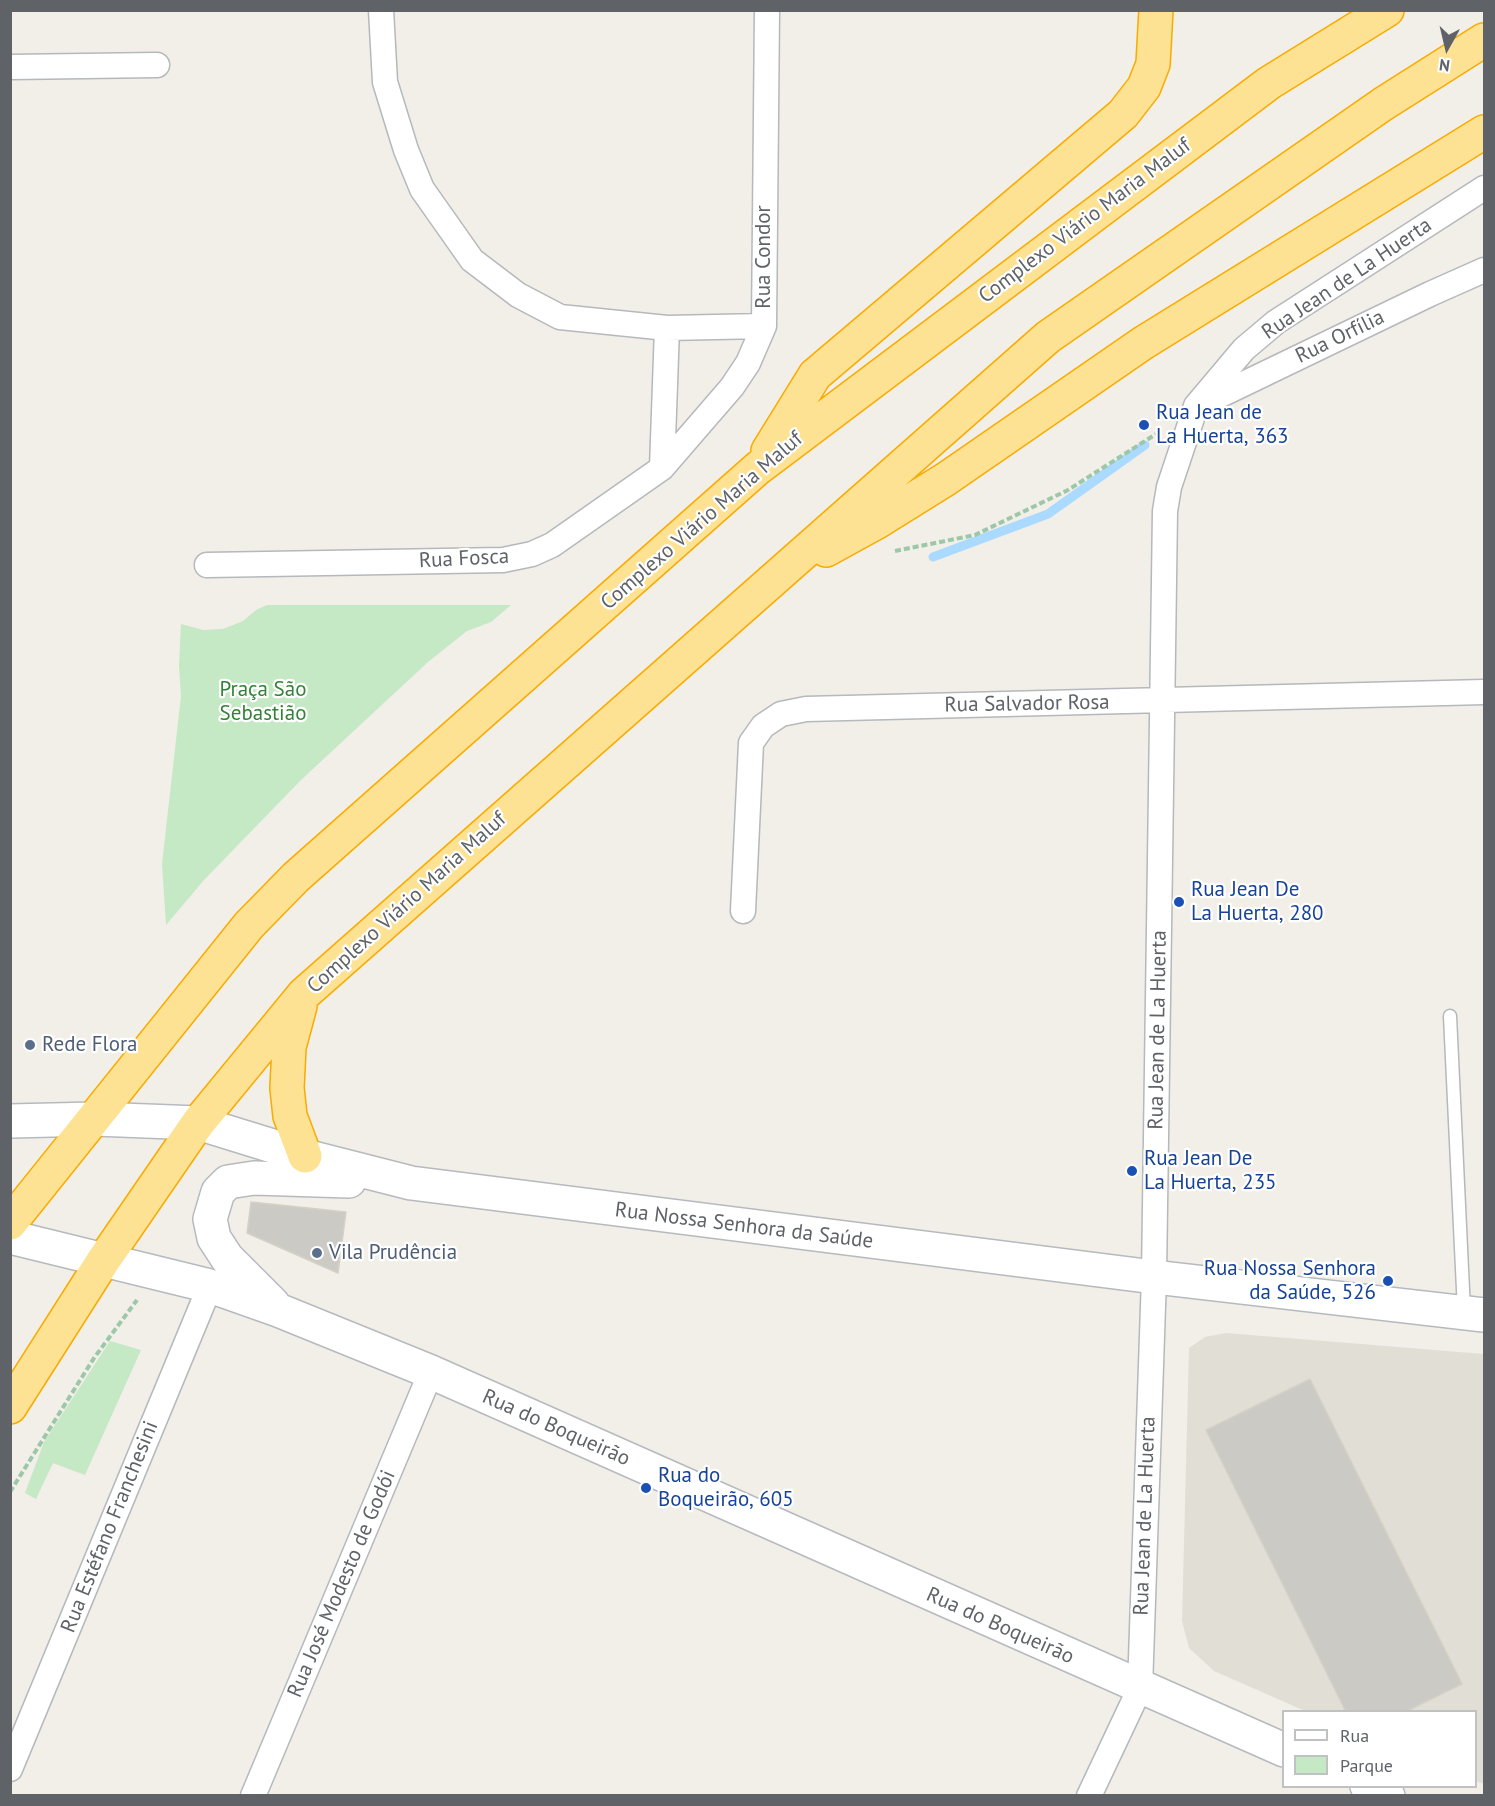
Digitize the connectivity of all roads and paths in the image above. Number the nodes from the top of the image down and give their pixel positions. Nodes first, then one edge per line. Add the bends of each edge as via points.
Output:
1 (381, 10) edge
2 (766, 10) edge
3 (1156, 10) edge
4 (1387, 10) edge
5 (1485, 40) edge
6 (157, 65) dead end
7 (10, 67) edge
8 (1485, 132) edge
9 (1485, 188) edge
10 (1485, 270) edge
11 (764, 326) junction
12 (668, 328) junction
13 (1196, 406) junction
14 (662, 468) junction
15 (758, 468) junction
16 (883, 553) dead end
17 (207, 565) dead end
18 (772, 580) junction
19 (1484, 699) edge
20 (1163, 701) junction
21 (743, 911) dead end
22 (304, 994) junction
23 (1450, 1016) dead end
24 (95, 1119) junction
25 (10, 1121) edge
26 (198, 1123) junction
27 (304, 1156) junction
28 (411, 1183) junction
29 (10, 1223) edge
30 (10, 1237) edge
31 (103, 1262) junction
32 (158, 1273) junction
33 (1154, 1278) junction
34 (210, 1286) junction
35 (279, 1310) junction
36 (1474, 1314) edge
37 (431, 1372) junction
38 (10, 1407) edge
39 (10, 1492) edge
40 (1140, 1688) junction
41 (1282, 1749) edge
42 (10, 1769) edge
43 (1371, 1788) edge
44 (253, 1796) edge
45 (1089, 1796) edge
46 (1388, 1796) edge

1 - 12 street via 385,82 405,150 422,189 472,260 518,295 560,317
2 - 11 street, Rua Condor
3 - 15 highway via 1153,64 1144,87 1123,114 815,375
4 - 15 highway, Complexo Viário Maria Maluf via 1269,83
5 - 18 highway, Complexo Viário Maria Maluf via 1383,104 1048,338
6 - 7 street
8 - 18 highway via 1143,343 877,522
9 - 13 street, Rua Jean de La Huerta via 1276,322 1244,350
10 - 13 street, Rua Orfília
11 - 12 street
11 - 14 street, Rua Condor via 748,363 732,387
12 - 14 street
13 - 16 path via 1068,490 975,535
13 - 20 street, Rua Jean de La Huerta via 1174,467 1165,511
14 - 17 street, Rua Fosca via 552,545 532,554 503,560
15 - 24 highway, Complexo Viário Maria Maluf via 296,877 249,925
18 - 22 highway, Complexo Viário Maria Maluf
19 - 20 street, Rua Salvador Rosa
20 - 21 street, Rua Salvador Rosa via 806,710 781,714 763,726 751,744
20 - 33 street, Rua Jean de La Huerta
22 - 26 highway, Complexo Viário Maria Maluf
22 - 27 highway via 289,1047 287,1088 290,1116
23 - 36 lane
24 - 25 main road, Rua Nossa Senhora da Saúde
24 - 26 main road, Rua Nossa Senhora da Saúde
24 - 29 highway, Complexo Viário Maria Maluf
26 - 27 main road, Rua Nossa Senhora da Saúde
26 - 31 highway, Complexo Viário Maria Maluf
27 - 28 main road, Rua Nossa Senhora da Saúde
28 - 33 main road, Rua Nossa Senhora da Saúde
28 - 35 main road via 254,1178 228,1182 218,1192 212,1208 214,1238 227,1258
30 - 31 main road, Rua do Boqueirão
31 - 32 main road, Rua do Boqueirão
31 - 38 highway, Complexo Viário Maria Maluf
32 - 34 main road, Rua do Boqueirão
32 - 39 path via 94,1358
33 - 36 main road, Rua Nossa Senhora da Saúde
33 - 40 street, Rua Jean de La Huerta
34 - 35 main road, Rua do Boqueirão
34 - 42 street, Rua Estéfano Franchesini
35 - 37 main road, Rua do Boqueirão
37 - 40 main road, Rua do Boqueirão
37 - 44 street, Rua José Modesto de Godói
40 - 41 main road, Rua do Boqueirão
40 - 45 street, Rua Jean de La Huerta
43 - 46 main road

